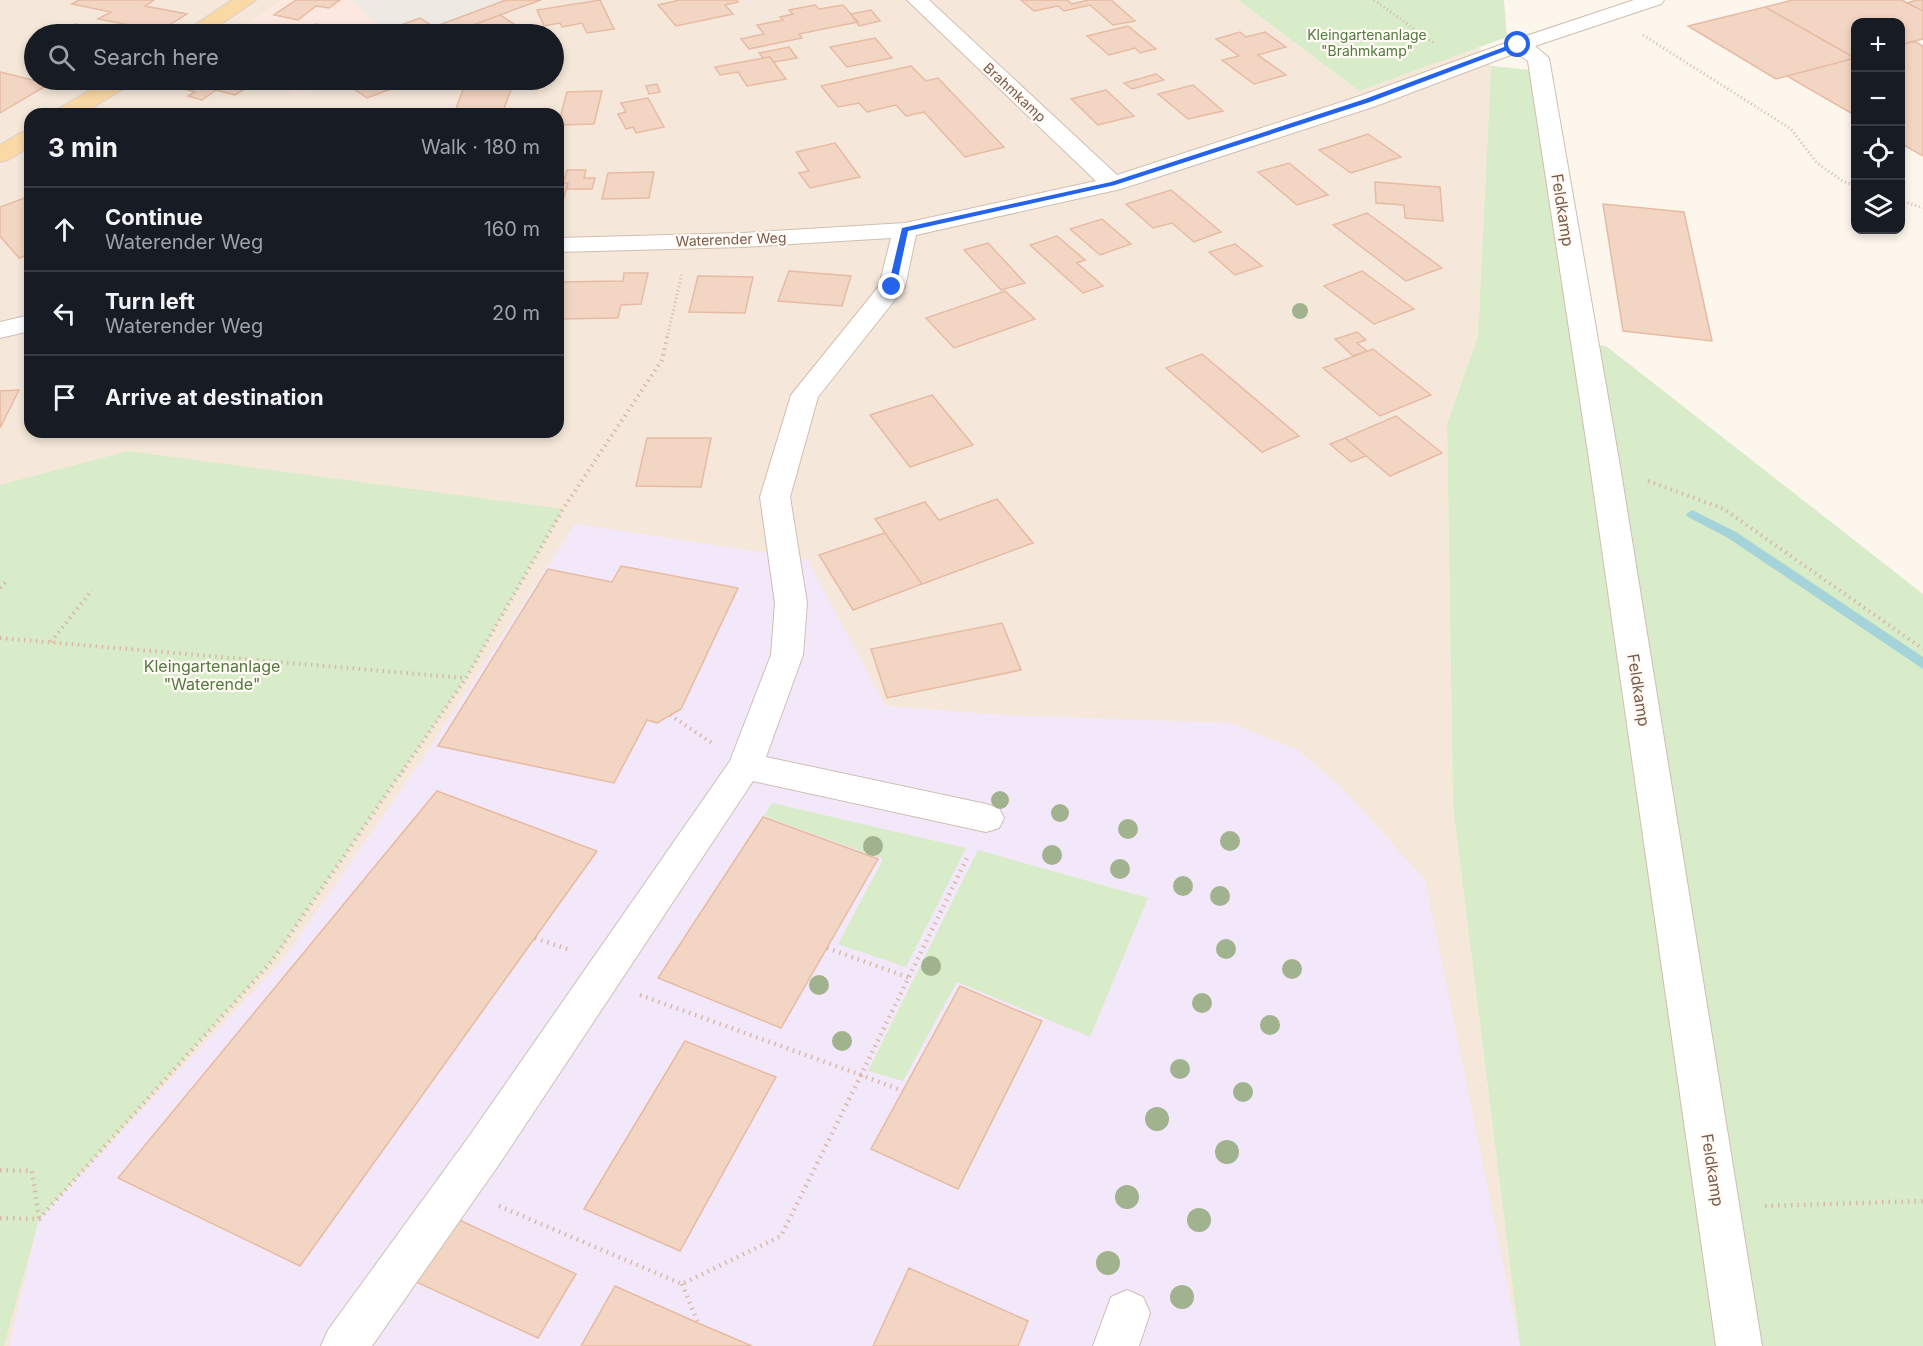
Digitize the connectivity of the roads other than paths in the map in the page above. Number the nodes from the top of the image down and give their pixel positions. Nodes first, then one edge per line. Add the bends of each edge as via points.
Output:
1 (246, 0) edge
2 (917, 0) edge
3 (1649, 1) edge
4 (209, 24) edge
5 (1518, 45) junction
6 (106, 90) edge
7 (76, 108) edge
8 (24, 141) edge
9 (0, 155) edge
10 (1113, 184) junction
11 (905, 230) junction
12 (564, 245) edge
13 (24, 324) edge
14 (0, 330) edge
15 (745, 765) junction
16 (986, 818) road end
17 (344, 1346) edge
18 (1739, 1346) edge

1 - 4 main road
2 - 10 street, Brahmkamp
3 - 5 street, Waterender Weg
5 - 10 street, Waterender Weg via 1368,101
5 - 18 street, Feldkamp via 1538,58 1605,466
6 - 7 main road
8 - 9 main road
10 - 11 street, Waterender Weg
11 - 12 street, Waterender Weg
11 - 15 street via 892,287 805,395 775,497 791,603 787,655
13 - 14 street
15 - 16 street
15 - 17 street via 457,1188

